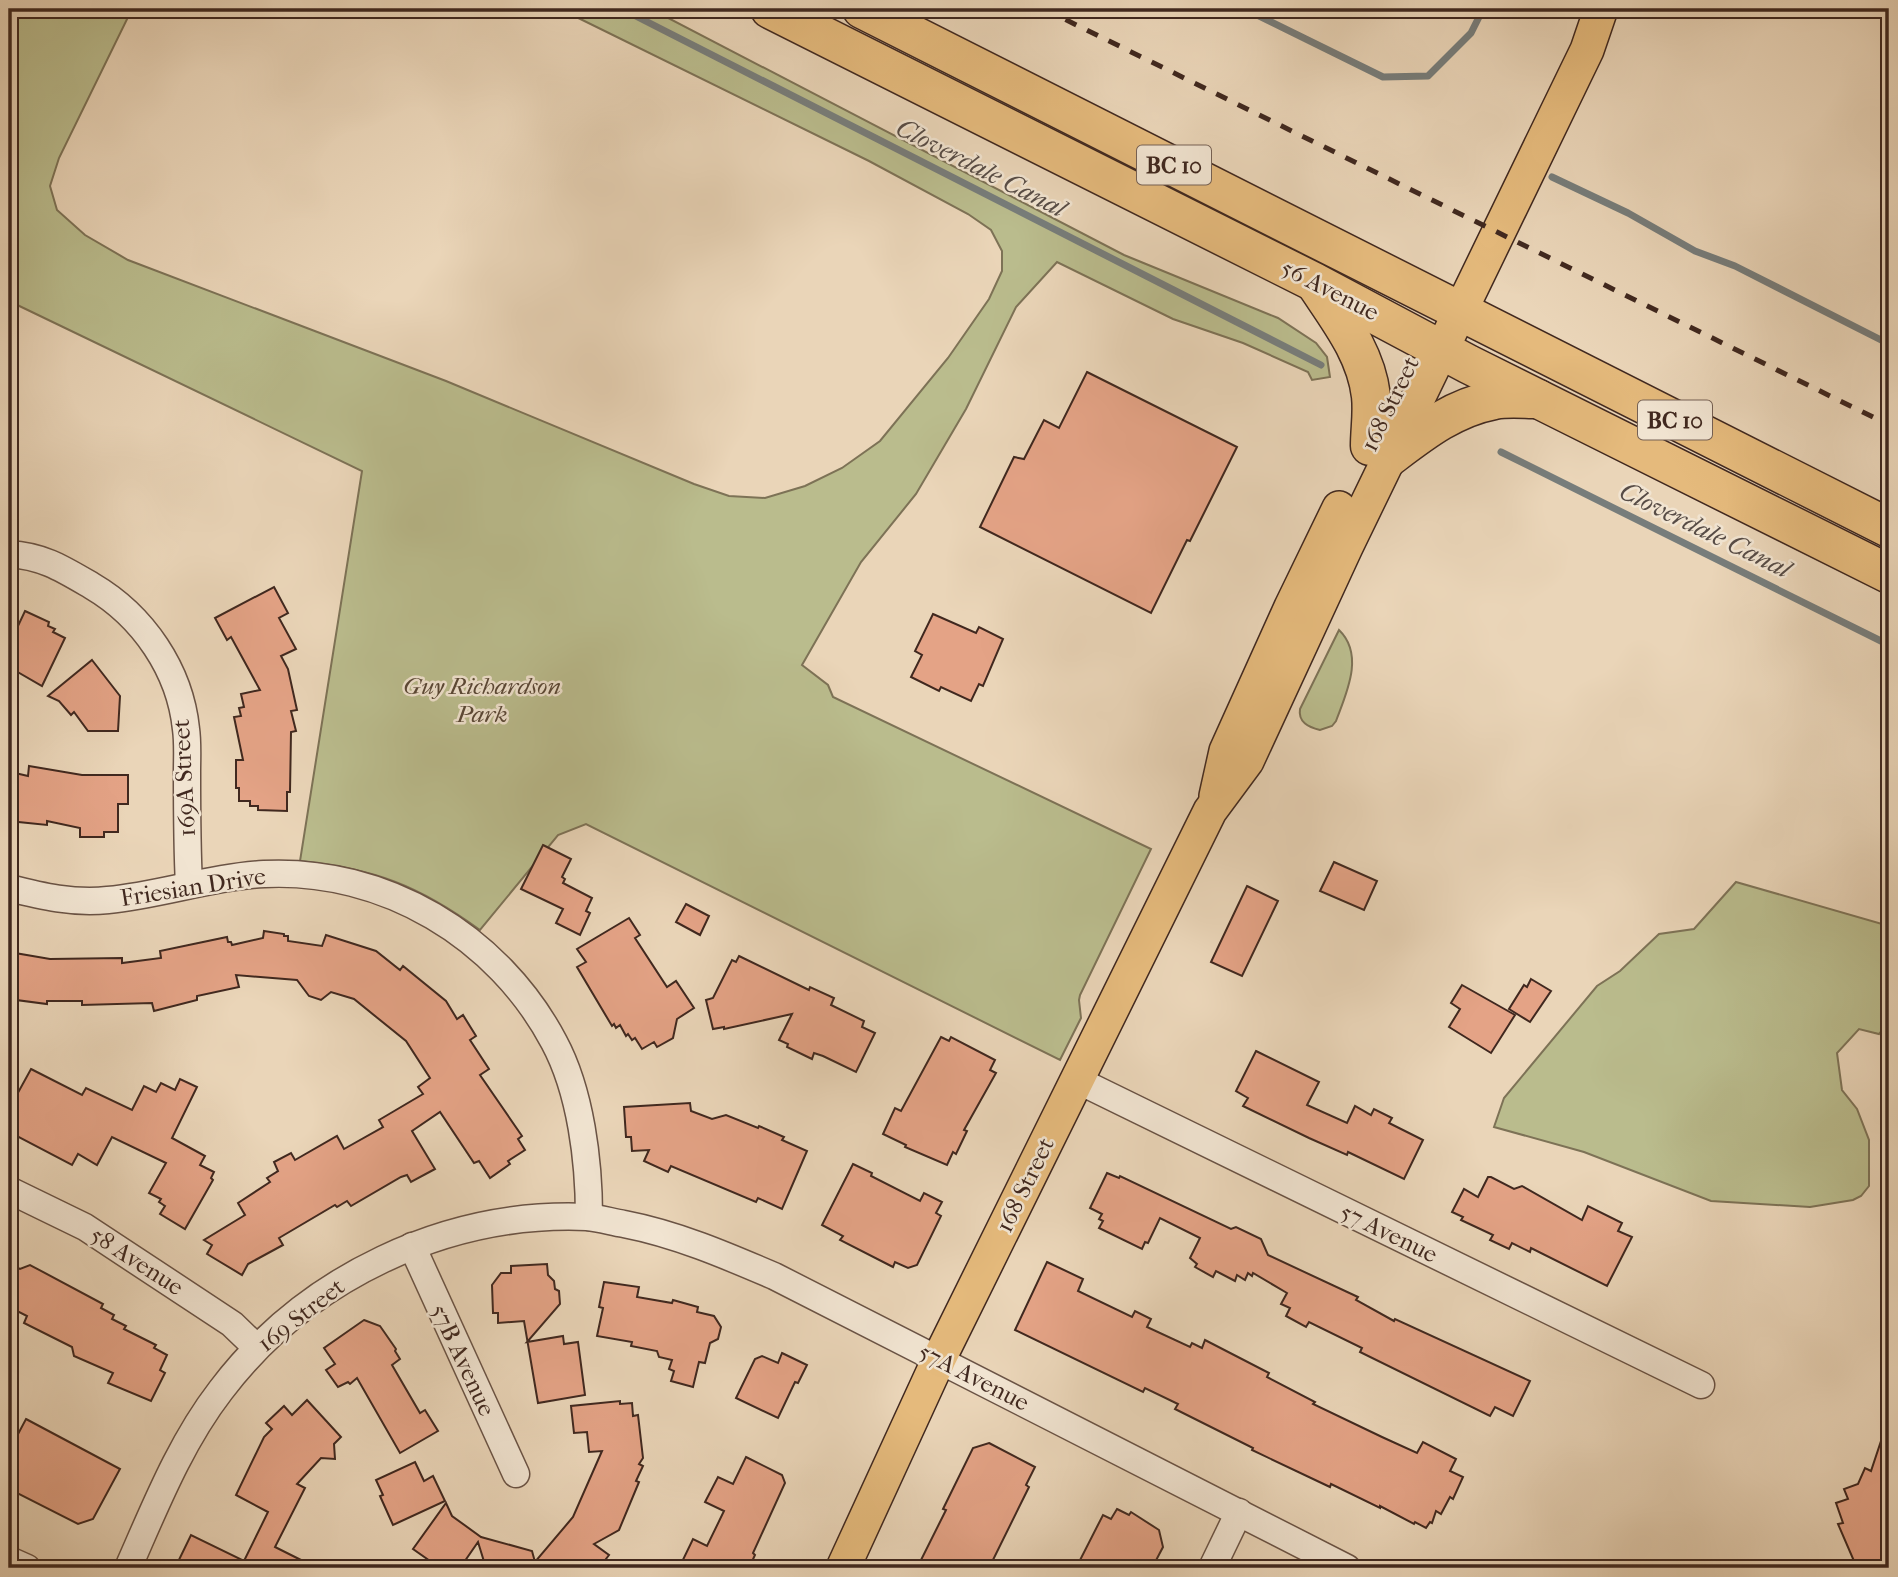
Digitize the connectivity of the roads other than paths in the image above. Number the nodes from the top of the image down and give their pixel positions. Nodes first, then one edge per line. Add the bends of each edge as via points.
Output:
1 (770, 9) edge
2 (862, 9) edge
3 (1598, 14) edge
4 (1314, 282) junction
5 (1452, 306) junction
6 (1432, 345) junction
7 (1538, 399) junction
8 (1379, 452) junction
9 (1889, 528) edge
10 (9, 554) edge
11 (1889, 574) edge
12 (189, 885) junction
13 (9, 888) edge
14 (1077, 1080) junction
15 (9, 1189) edge
16 (589, 1217) junction
17 (412, 1246) junction
18 (256, 1347) junction
19 (939, 1359) junction
20 (1700, 1385) dead end
21 (516, 1474) dead end
22 (1239, 1512) junction
23 (9, 1560) edge
24 (27, 1568) edge
25 (128, 1568) edge
26 (843, 1568) edge
27 (1212, 1568) edge
28 (1347, 1568) edge

1 - 4 highway, 56 Avenue / BC 10
2 - 5 highway, 56 Avenue / BC 10
3 - 5 main road, 168 Street via 1587,50
4 - 6 highway, 56 Avenue / BC 10
4 - 8 highway via 1363,361
5 - 6 main road, 168 Street
5 - 9 highway, 56 Avenue / BC 10
6 - 7 highway, 56 Avenue / BC 10
6 - 8 main road, 168 Street
7 - 8 highway via 1495,400 1458,410
7 - 11 highway, 56 Avenue / BC 10
8 - 14 main road, 168 Street via 1291,607 1226,751 1214,805
10 - 12 street, 169A Street via 57,565 106,594 159,650 175,682 186,728
12 - 13 street, Friesian Drive via 87,901 46,898
12 - 16 street, Friesian Drive via 267,874 344,879 403,901 468,939 511,981 555,1044 577,1110 589,1182
14 - 19 main road, 168 Street
14 - 20 street, 57 Avenue
15 - 18 street, 58 Avenue via 85,1227 232,1324
16 - 17 street, 169 Street via 501,1223
16 - 19 street, 57A Avenue via 650,1229 709,1248
17 - 18 street, 169 Street via 326,1291
17 - 21 street, 57B Avenue
18 - 25 street, 169 Street via 196,1427
19 - 22 street, 57A Avenue
19 - 26 main road, 168 Street
22 - 27 street
22 - 28 street, 57A Avenue
23 - 24 street

